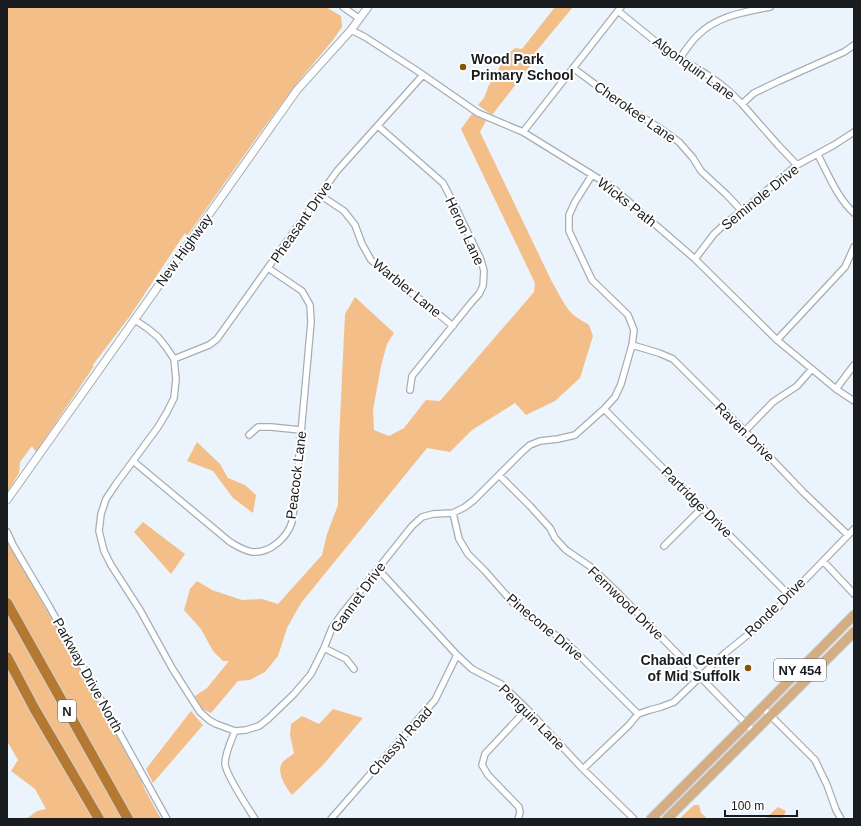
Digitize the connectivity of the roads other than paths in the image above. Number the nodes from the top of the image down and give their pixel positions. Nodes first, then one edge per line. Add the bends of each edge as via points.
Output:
1 (343, 7) edge
2 (368, 7) edge
3 (770, 7) edge
4 (755, 8) edge
5 (620, 9) edge
6 (360, 19) junction
7 (351, 30) junction
8 (854, 45) edge
9 (680, 58) junction
10 (573, 68) junction
11 (423, 75) junction
12 (742, 104) junction
13 (378, 126) junction
14 (523, 132) junction
15 (854, 132) edge
16 (818, 154) junction
17 (797, 165) junction
18 (592, 175) junction
19 (320, 195) junction
20 (742, 211) junction
21 (854, 213) edge
22 (854, 247) edge
23 (695, 259) junction
24 (268, 268) junction
25 (135, 320) junction
26 (453, 326) junction
27 (777, 340) junction
28 (632, 345) junction
29 (174, 359) junction
30 (854, 365) edge
31 (811, 370) junction
32 (836, 389) junction
33 (410, 390) dead end
34 (854, 401) edge
35 (604, 409) junction
36 (301, 430) junction
37 (744, 431) junction
38 (249, 435) dead end
39 (133, 461) junction
40 (499, 475) junction
41 (7, 500) edge
42 (702, 508) junction
43 (453, 513) junction
44 (854, 529) edge
45 (7, 532) edge
46 (848, 535) junction
47 (664, 546) dead end
48 (823, 561) junction
49 (378, 569) junction
50 (854, 594) edge
51 (790, 596) junction
52 (7, 603) edge
53 (854, 615) edge
54 (854, 632) edge
55 (324, 648) junction
56 (457, 655) junction
57 (7, 657) edge
58 (354, 669) dead end
59 (700, 676) junction
60 (763, 708) junction
61 (527, 709) junction
62 (638, 714) junction
63 (771, 715) junction
64 (746, 724) junction
65 (235, 731) junction
66 (754, 732) junction
67 (583, 769) junction
68 (99, 819) edge
69 (128, 819) edge
70 (167, 819) edge
71 (255, 819) edge
72 (331, 819) edge
73 (518, 819) edge
74 (634, 819) edge
75 (651, 819) edge
76 (667, 819) edge
77 (841, 819) edge

1 - 6 street
2 - 6 street, New Highway
3 - 4 street
4 - 9 street via 710,25 697,36
5 - 9 street, Algonquin Lane via 666,50
5 - 10 street
6 - 7 street, New Highway
7 - 11 street, Wicks Path
7 - 25 street, New Highway via 297,90
8 - 12 street via 754,93
9 - 12 street, Algonquin Lane via 719,83
10 - 14 street
10 - 20 street, Cherokee Lane via 678,142 701,170
11 - 13 street, Pheasant Drive
11 - 14 street, Wicks Path via 478,113
12 - 17 street, Algonquin Lane
13 - 19 street, Pheasant Drive via 337,171
13 - 26 street, Heron Lane via 443,183 480,260 484,271 483,286
14 - 18 street, Wicks Path
15 - 16 street, Seminole Drive
16 - 17 street, Seminole Drive
16 - 21 street via 835,187
17 - 20 street, Seminole Drive
18 - 23 street, Wicks Path via 612,187
18 - 28 street, Gannet Drive via 569,215 569,231 592,280 628,315 634,330
19 - 24 street, Pheasant Drive
19 - 26 street, Warbler Lane via 344,211 355,224 371,260
20 - 23 street, Seminole Drive via 714,234
22 - 27 street via 844,267
23 - 27 street, Wicks Path
24 - 29 street, Pheasant Drive via 217,339 209,345
24 - 36 street, Peacock Lane via 302,291 310,305 311,322
25 - 29 street via 158,337
25 - 41 street, New Highway
26 - 33 street, Heron Lane via 412,376
27 - 31 street, Wicks Path
28 - 35 street, Gannet Drive via 621,384 615,397
28 - 37 street, Raven Drive via 673,359
29 - 39 street via 174,398
30 - 32 street
31 - 32 street, Wicks Path
31 - 37 street via 797,386 773,402
32 - 34 street, Wicks Path
35 - 40 street, Gannet Drive via 575,435 530,445
35 - 42 street, Partridge Drive
36 - 38 street via 258,427
36 - 39 street, Peacock Lane via 292,522 288,532 277,544 266,550 253,552 230,542
37 - 46 street, Raven Drive
39 - 65 street via 106,500 101,514 99,531 104,551 200,712 216,724
40 - 43 street, Gannet Drive via 474,500
40 - 59 street, Fernwood Drive via 550,528 566,550 591,567
42 - 47 street
42 - 51 street, Partridge Drive
43 - 49 street, Gannet Drive via 422,517
43 - 62 street, Pinecone Drive via 458,539 468,554 527,616 566,642
44 - 46 street, Ronde Drive
45 - 70 street, Parkway Drive North
46 - 48 street, Ronde Drive
48 - 50 street
48 - 51 street, Ronde Drive
49 - 55 street, Gannet Drive via 332,628
49 - 56 street, Penguin Lane
51 - 59 street, Ronde Drive
52 - 69 highway, N
53 - 60 main road, NY 454
54 - 63 main road, NY 454
55 - 58 street via 346,659
55 - 65 street, Gannet Drive via 311,674 268,719 259,726
56 - 61 street, Penguin Lane via 472,669 501,684
56 - 72 street, Chassyl Road via 435,700
57 - 68 highway, N
59 - 62 street, Ronde Drive via 674,702
59 - 64 street, Fernwood Drive
60 - 63 street
60 - 64 main road, NY 454
61 - 67 street, Penguin Lane
61 - 73 street via 485,754 482,765 518,807
62 - 67 street
63 - 66 main road, NY 454
63 - 77 street via 815,760
64 - 66 street, Fernwood Drive
64 - 75 main road, NY 454
65 - 71 street via 226,755 225,766
66 - 76 main road, NY 454
67 - 74 street, Penguin Lane

